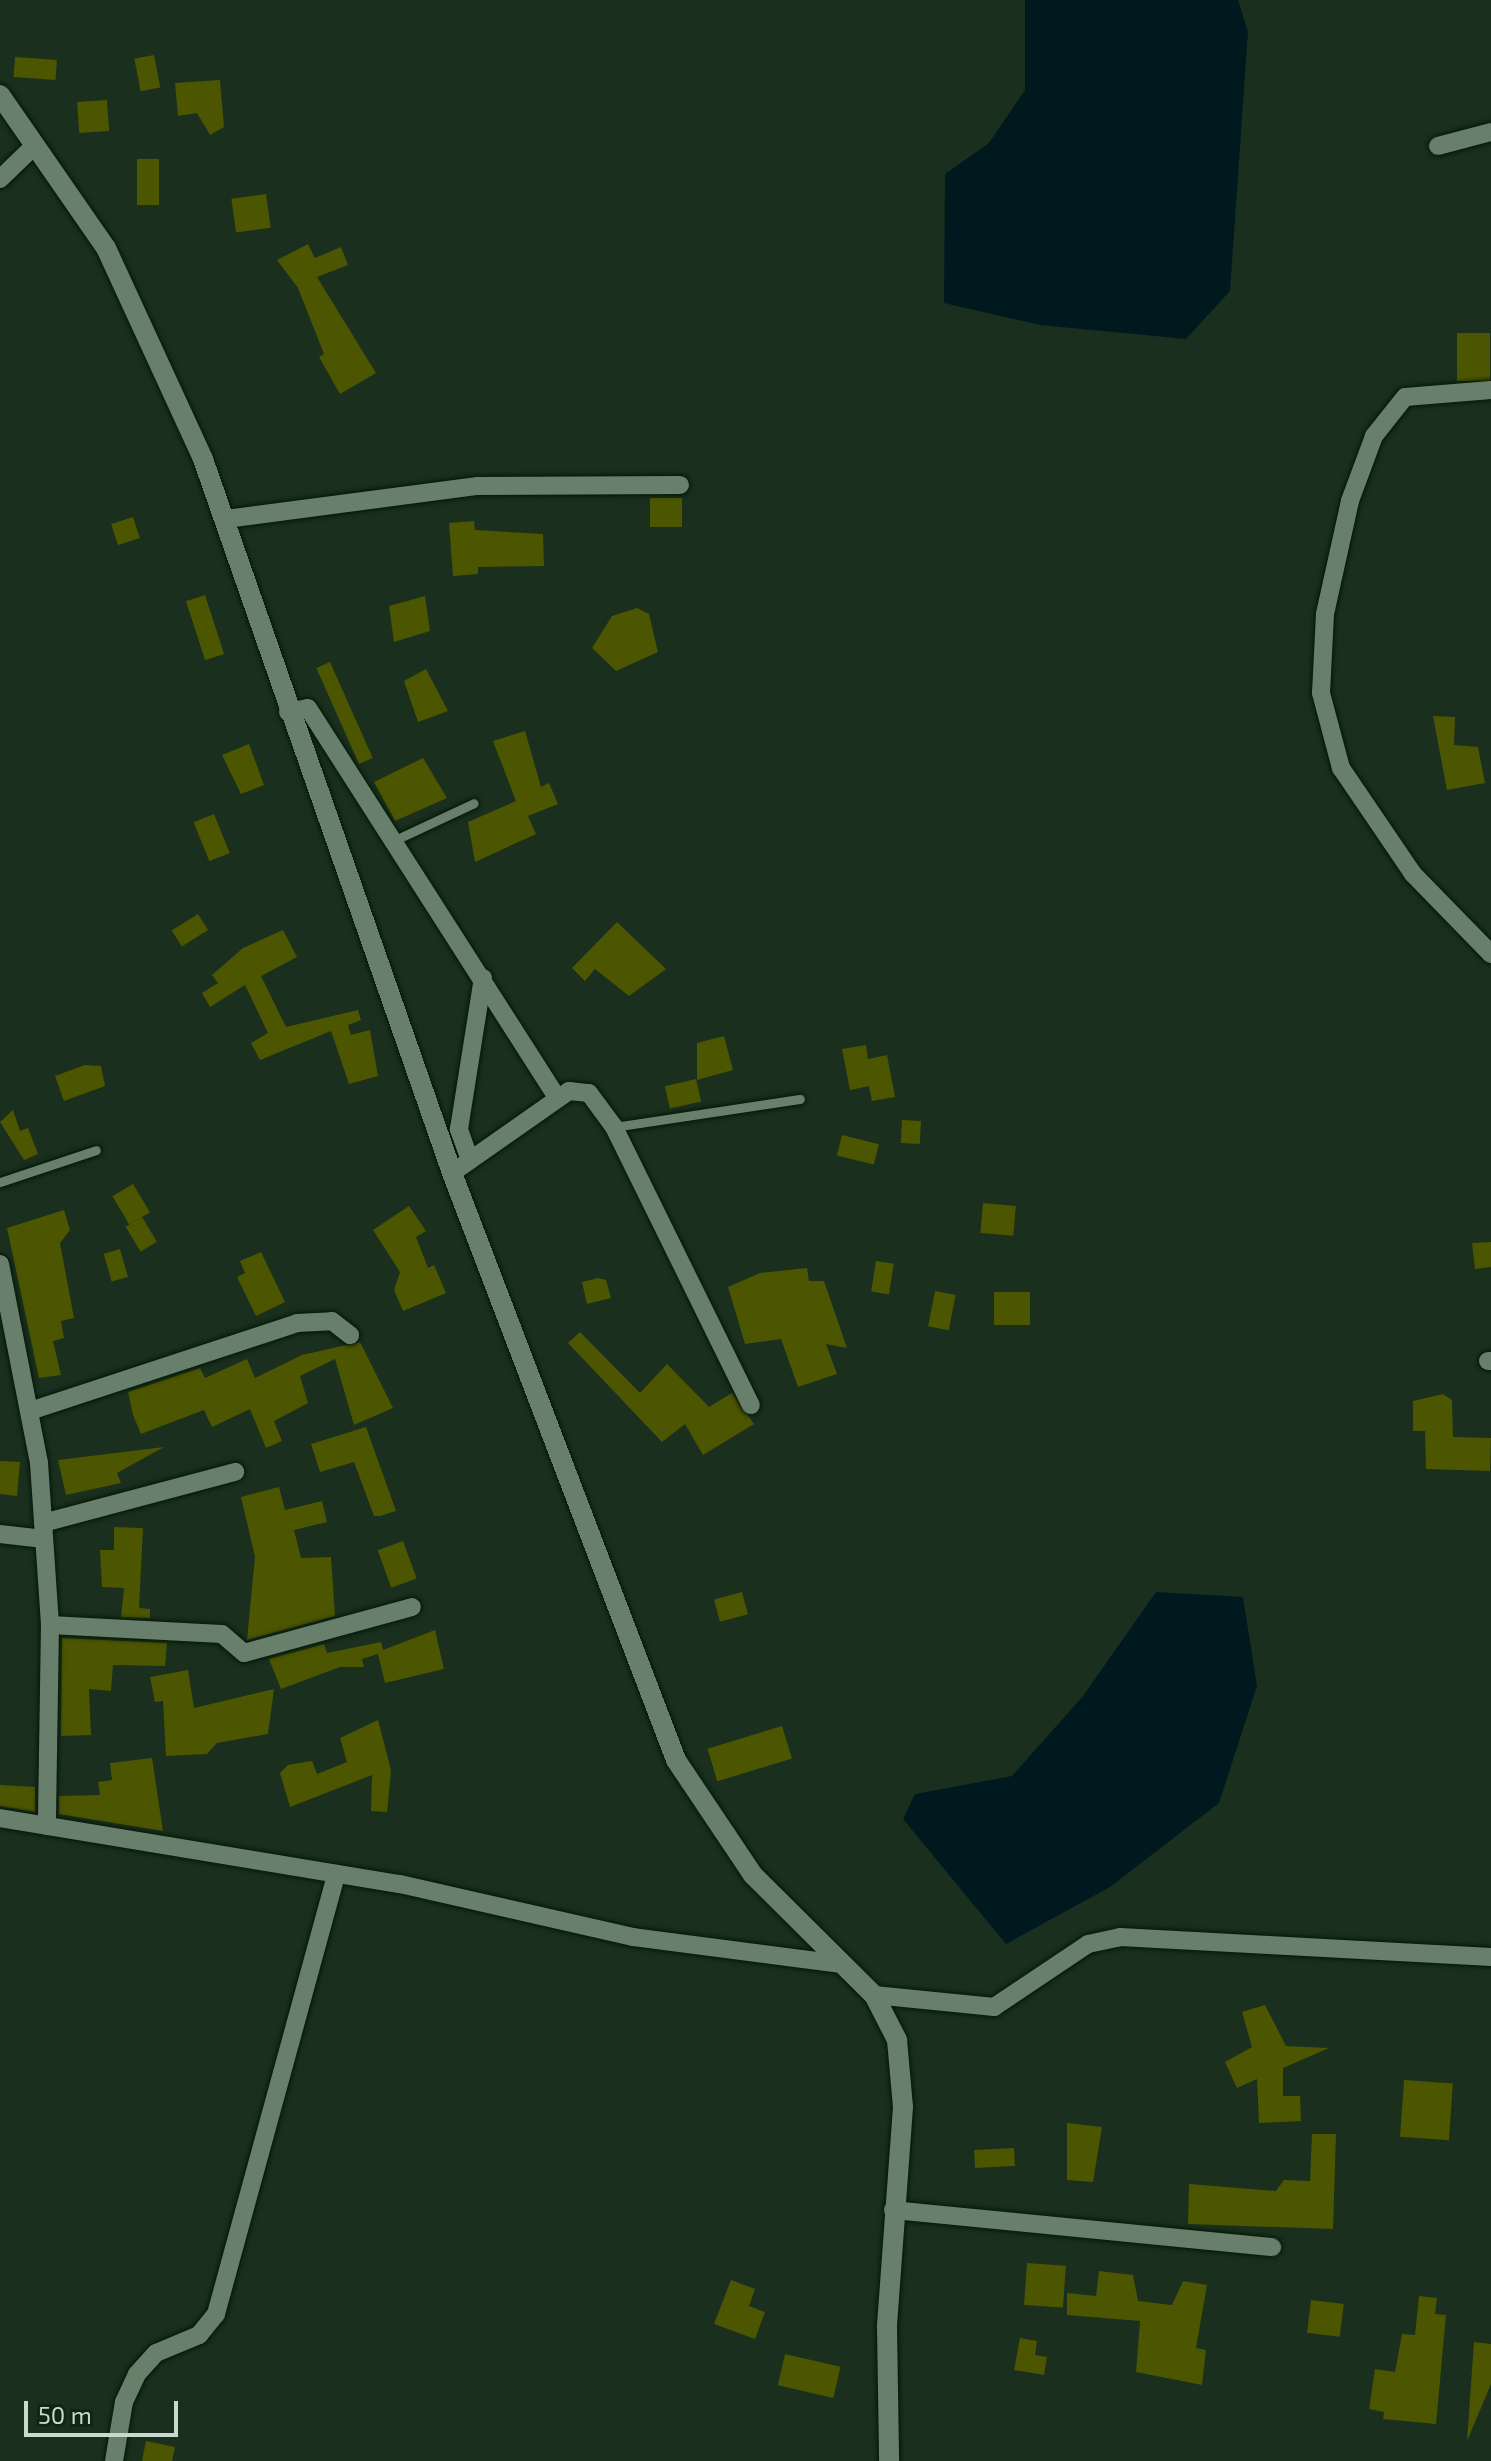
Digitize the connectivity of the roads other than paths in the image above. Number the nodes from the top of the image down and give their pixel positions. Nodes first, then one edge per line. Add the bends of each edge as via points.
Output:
1 (0, 95) edge
2 (1491, 132) edge
3 (1438, 146) dead end
4 (32, 148) junction
5 (0, 179) edge
6 (1491, 390) edge
7 (680, 485) dead end
8 (226, 519) junction
9 (288, 712) junction
10 (474, 803) dead end
11 (390, 843) junction
12 (1491, 954) edge
13 (483, 978) junction
14 (557, 1098) junction
15 (800, 1099) dead end
16 (614, 1127) junction
17 (96, 1150) dead end
18 (470, 1160) junction
19 (452, 1173) junction
20 (0, 1182) edge
21 (0, 1264) edge
22 (350, 1335) dead end
23 (8, 1337) edge
24 (751, 1405) dead end
25 (30, 1411) junction
26 (235, 1472) dead end
27 (44, 1531) junction
28 (0, 1534) edge
29 (412, 1607) dead end
30 (50, 1625) junction
31 (0, 1818) edge
32 (47, 1826) junction
33 (336, 1874) junction
34 (1491, 1957) edge
35 (842, 1964) junction
36 (874, 1995) junction
37 (893, 2210) junction
38 (1272, 2247) dead end
39 (114, 2461) edge
40 (889, 2461) edge

1 - 4 street
2 - 3 street
4 - 5 street
4 - 8 street via 106,248
6 - 12 street via 1405,397 1374,436 1350,501 1325,614 1321,693 1341,768 1413,874
7 - 8 street via 478,486
8 - 9 street
9 - 11 street via 308,708
9 - 19 street
10 - 11 lane
11 - 13 street
13 - 14 street
13 - 18 street via 459,1129
14 - 16 street via 589,1093
14 - 18 street
15 - 16 lane
16 - 24 street
17 - 20 lane
18 - 19 street
19 - 35 street via 676,1760 753,1875
21 - 23 street
22 - 25 street via 332,1321 297,1323
23 - 25 street
25 - 27 street
26 - 27 street
27 - 28 street
27 - 30 street
29 - 30 street via 244,1653 222,1634
30 - 32 street
31 - 32 street
32 - 33 street
33 - 35 street via 633,1937
33 - 39 street via 216,2314 199,2335 156,2353 137,2374 124,2402
34 - 36 street via 1120,1937 1088,1944 994,2007
35 - 36 street
36 - 37 street via 897,2040 903,2107
37 - 38 street
37 - 40 street

